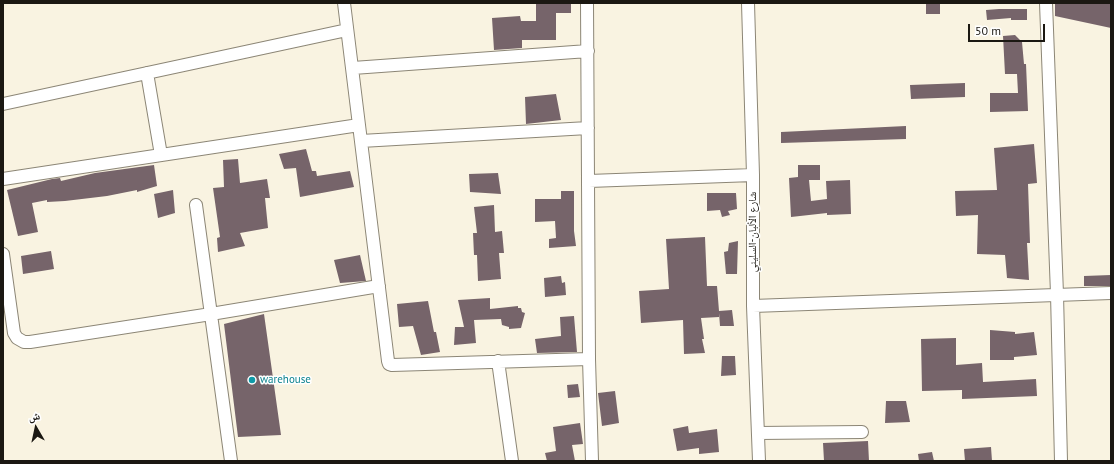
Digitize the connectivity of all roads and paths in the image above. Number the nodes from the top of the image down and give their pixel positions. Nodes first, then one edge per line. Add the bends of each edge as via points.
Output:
1 (344, 3) edge
2 (587, 3) edge
3 (748, 3) edge
4 (1046, 3) edge
5 (347, 30) junction
6 (588, 52) junction
7 (353, 68) junction
8 (147, 73) junction
9 (3, 104) edge
10 (359, 125) junction
11 (588, 128) junction
12 (361, 141) junction
13 (161, 155) junction
14 (754, 175) junction
15 (3, 179) edge
16 (589, 181) junction
17 (196, 206) dead end
18 (3, 254) edge
19 (379, 286) junction
20 (1111, 293) edge
21 (1057, 294) junction
22 (754, 306) junction
23 (211, 314) junction
24 (589, 359) junction
25 (498, 361) junction
26 (862, 432) dead end
27 (758, 433) junction
28 (231, 461) edge
29 (512, 461) edge
30 (592, 461) edge
31 (759, 461) edge
32 (1061, 461) edge

1 - 5 street
2 - 6 street
3 - 14 street, شارع الألبان-السليني
4 - 21 street
5 - 7 street
5 - 8 street
6 - 7 street
6 - 11 street
7 - 10 street
8 - 9 street
8 - 13 street
10 - 12 street
10 - 13 street
11 - 12 street
11 - 16 street
12 - 19 street
13 - 15 street
14 - 16 street
14 - 22 street, شارع الألبان-السليني
16 - 24 street
17 - 23 street
18 - 23 street via 14,333 24,342
19 - 23 street
19 - 25 street via 389,364
20 - 21 street
21 - 22 street
21 - 32 street
22 - 27 street, شارع الألبان-السليني
23 - 28 street
24 - 25 street
24 - 30 street
25 - 29 street
26 - 27 street
27 - 31 street, شارع الألبان-السليني

